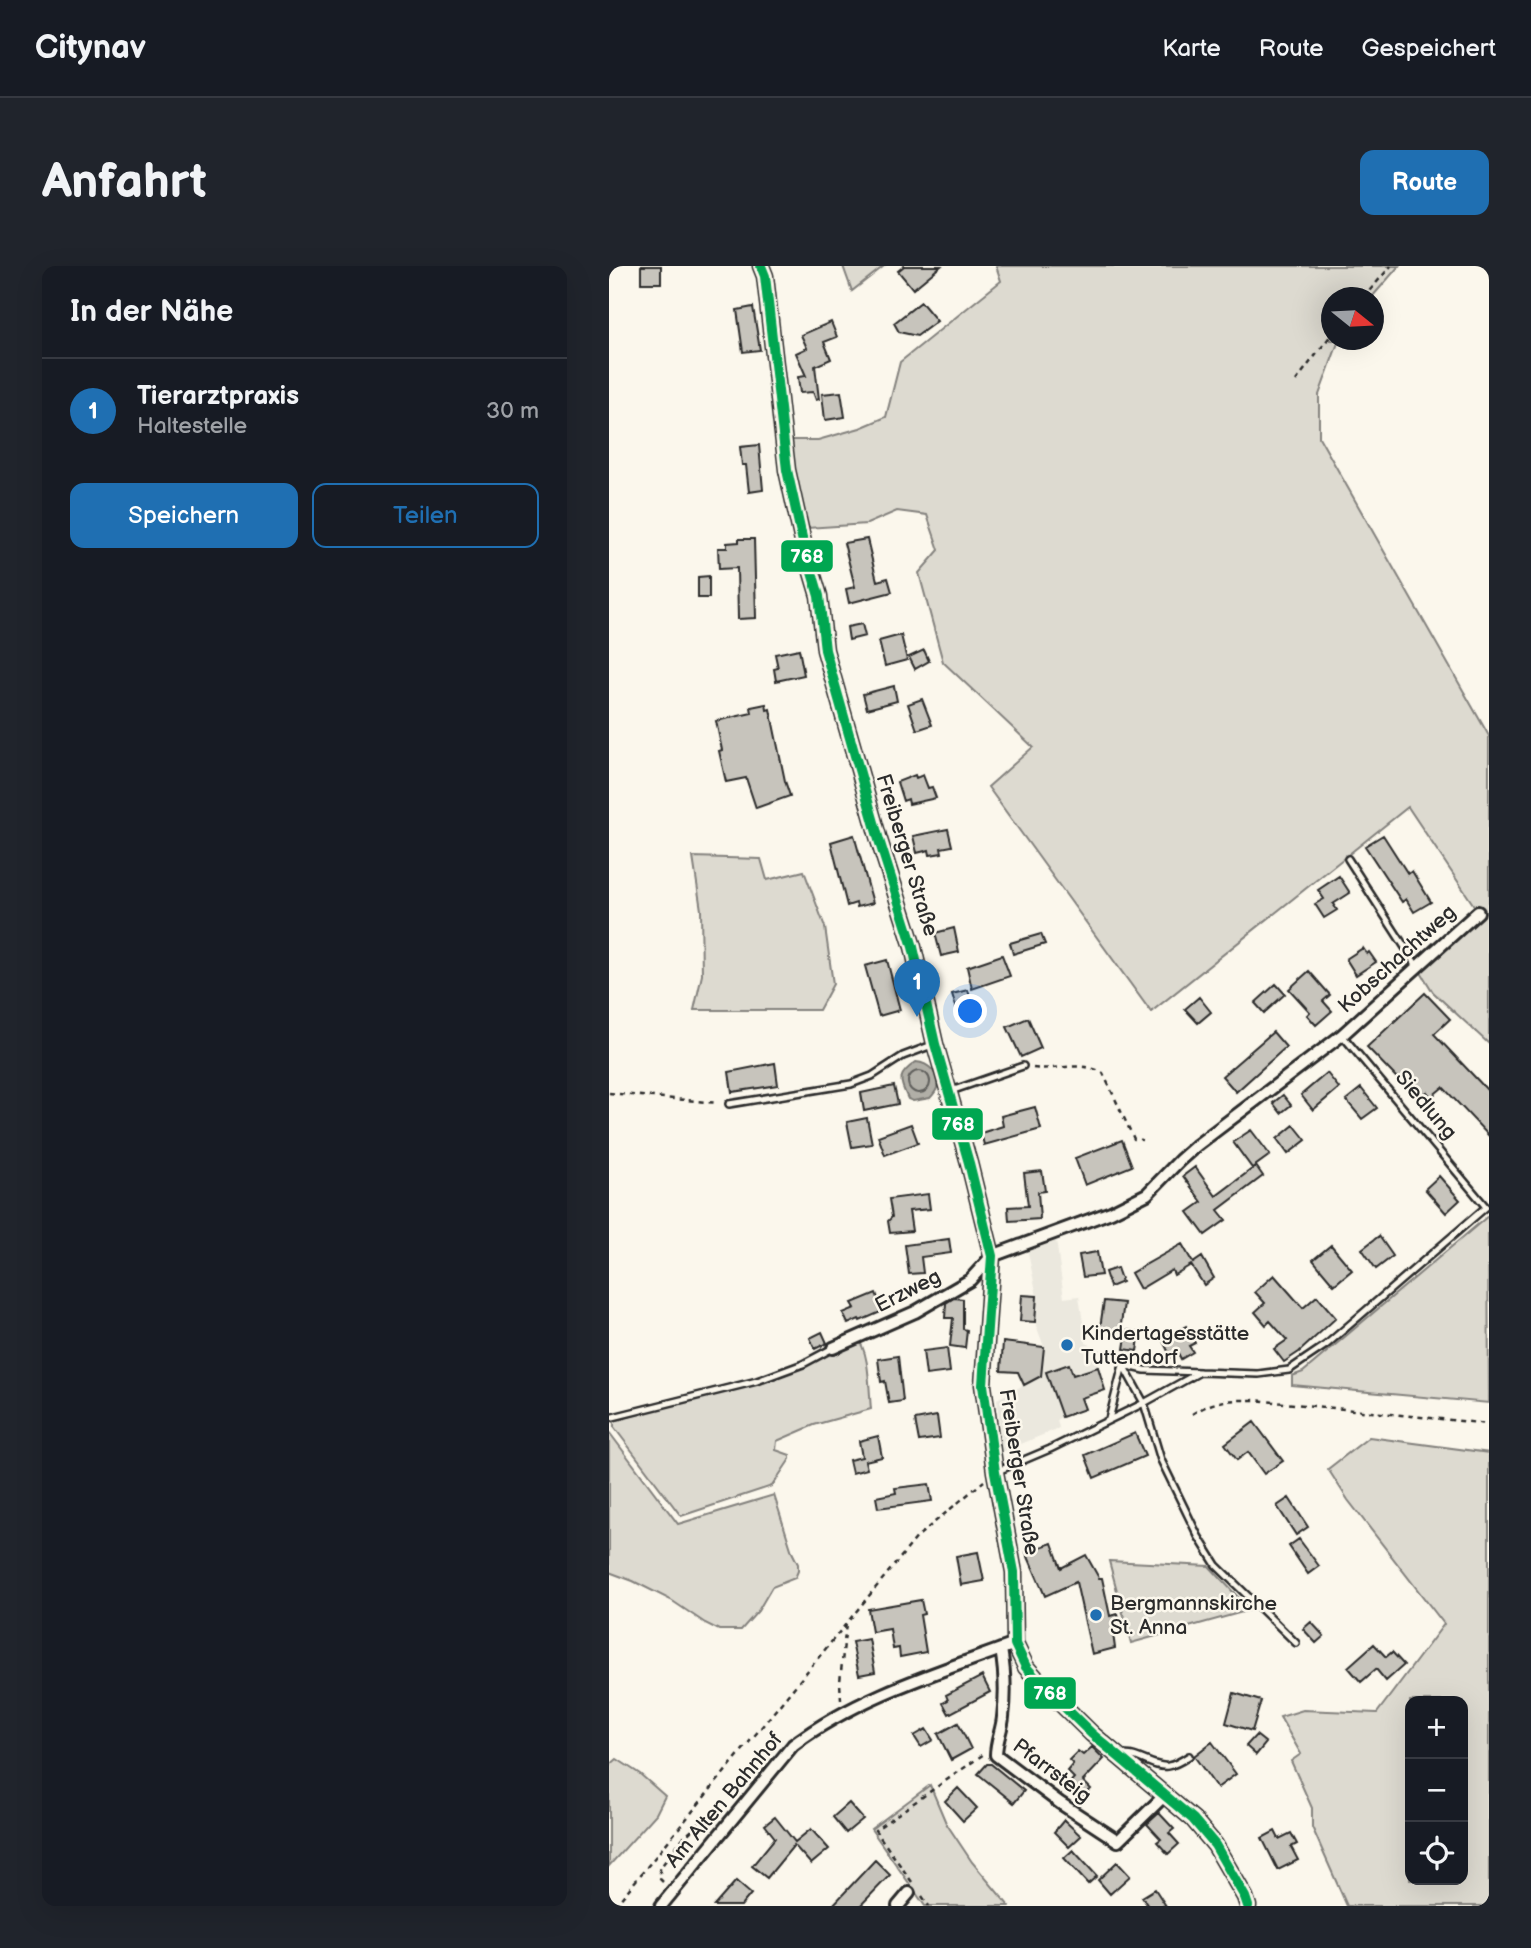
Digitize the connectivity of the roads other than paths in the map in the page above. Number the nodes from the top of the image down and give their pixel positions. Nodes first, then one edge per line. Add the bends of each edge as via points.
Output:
1 (761, 266) edge
2 (1348, 859) dead end
3 (1478, 912) dead end
4 (1417, 966) junction
5 (1342, 1035) junction
6 (935, 1044) junction
7 (1023, 1066) road end
8 (948, 1091) junction
9 (729, 1104) road end
10 (992, 1256) junction
11 (833, 1348) joint
12 (1123, 1364) junction
13 (1200, 1372) junction
14 (1144, 1403) junction
15 (609, 1418) edge
16 (1109, 1419) junction
17 (995, 1472) junction
18 (1296, 1643) dead end
19 (1008, 1647) junction
20 (1119, 1756) junction
21 (1189, 1756) dead end
22 (1165, 1795) junction
23 (912, 1890) road end
24 (661, 1906) edge
25 (898, 1906) edge
26 (1248, 1906) edge

1 - 6 street, Freiberger Straße via 787,470 818,596 825,650 913,947
2 - 4 lane
3 - 4 street, Kobschachtweg
4 - 5 street, Kobschachtweg
5 - 10 street via 1197,1145 1147,1194 1111,1213
5 - 13 lane, Siedlung via 1486,1207 1326,1345 1289,1370
6 - 8 street, Freiberger Straße
6 - 9 lane via 851,1084
7 - 8 lane
8 - 10 street, Freiberger Straße
10 - 11 street, Erzweg via 969,1280 915,1312
10 - 17 street, Freiberger Straße via 983,1385
11 - 15 lane via 757,1381
12 - 13 lane via 1145,1370
12 - 14 lane
12 - 16 lane
13 - 14 lane
14 - 16 lane
14 - 18 lane via 1161,1460 1216,1565
16 - 17 lane
17 - 19 street, Freiberger Straße via 1014,1572
19 - 20 street, Freiberger Straße
19 - 22 street, Pfarrsteig via 996,1755 1118,1841
19 - 24 street, Am Alten Bahnhof via 889,1691 815,1728 793,1745
20 - 21 lane via 1134,1755 1166,1766
20 - 22 street, Freiberger Straße
22 - 26 street, Freiberger Straße via 1215,1845
23 - 25 street

